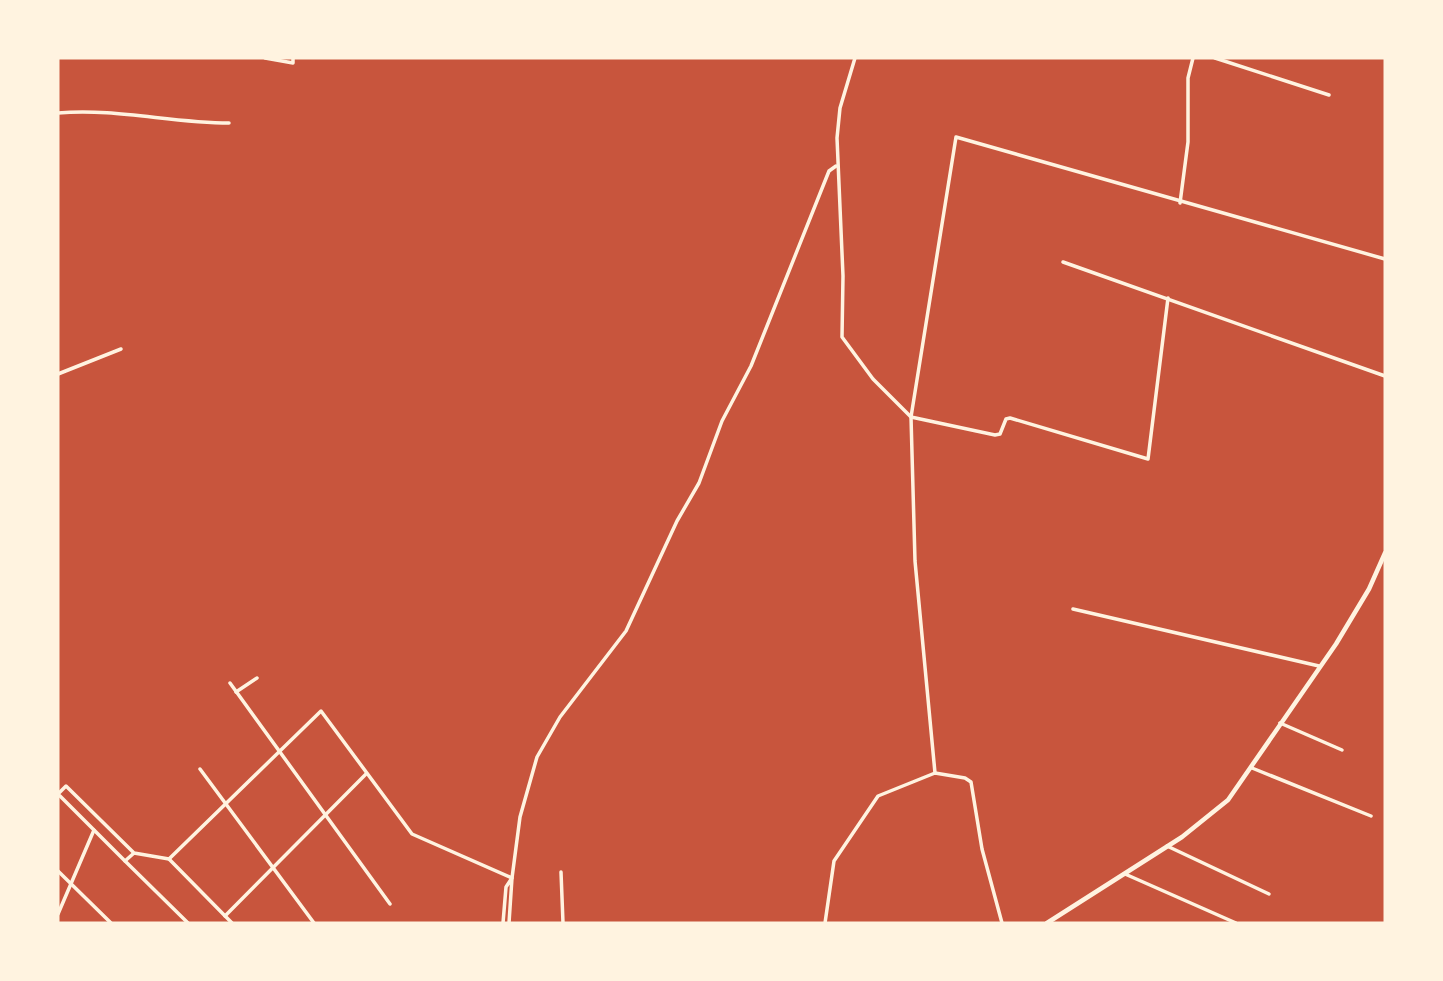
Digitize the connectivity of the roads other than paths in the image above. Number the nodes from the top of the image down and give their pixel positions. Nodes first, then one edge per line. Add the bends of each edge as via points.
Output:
1 (265, 58) edge
2 (293, 58) edge
3 (855, 58) edge
4 (1193, 58) edge
5 (1215, 58) edge
6 (1329, 95) dead end
7 (58, 113) edge
8 (229, 123) dead end
9 (836, 166) junction
10 (1180, 203) junction
11 (1385, 259) edge
12 (1062, 261) dead end
13 (1168, 298) junction
14 (121, 349) dead end
15 (58, 374) edge
16 (1385, 376) edge
17 (911, 417) junction
18 (1385, 553) edge
19 (1073, 609) dead end
20 (1319, 666) junction
21 (257, 678) dead end
22 (230, 683) dead end
23 (236, 692) junction
24 (1280, 723) junction
25 (1342, 750) dead end
26 (281, 752) junction
27 (1252, 768) junction
28 (200, 769) dead end
29 (935, 773) junction
30 (366, 774) junction
31 (226, 804) junction
32 (325, 815) junction
33 (1371, 816) dead end
34 (94, 830) junction
35 (1167, 846) junction
36 (134, 853) junction
37 (169, 859) junction
38 (125, 861) junction
39 (273, 867) junction
40 (58, 872) edge
41 (561, 872) dead end
42 (1125, 874) junction
43 (512, 878) junction
44 (70, 883) junction
45 (1269, 894) dead end
46 (390, 904) dead end
47 (58, 914) edge
48 (225, 916) junction
49 (111, 923) edge
50 (188, 923) edge
51 (232, 923) edge
52 (314, 923) edge
53 (503, 923) edge
54 (509, 923) edge
55 (563, 923) edge
56 (825, 923) edge
57 (1002, 923) edge
58 (1047, 923) edge
59 (1236, 923) edge

1 - 2 street via 293,63
3 - 9 street via 840,108
4 - 10 street
5 - 6 street
7 - 8 street via 103,111
9 - 17 street via 842,337 873,379
9 - 43 street via 829,171 699,483 626,631 560,717 537,757 520,817
10 - 11 street
10 - 17 street via 956,137
12 - 13 street
13 - 16 street
13 - 17 street via 1148,459 1010,418 995,435
14 - 15 street
17 - 29 street via 915,561
18 - 20 street via 1370,589
19 - 20 street
20 - 24 street
21 - 23 street
22 - 23 street
23 - 26 street
24 - 25 street
24 - 27 street
26 - 30 street via 321,711
26 - 31 street
26 - 32 street
27 - 33 street
27 - 35 street via 1218,809
28 - 31 street
29 - 56 street via 878,796 834,861
29 - 57 street via 971,782 982,849
30 - 32 street
30 - 43 street via 412,834
31 - 37 street
31 - 39 street
32 - 39 street
32 - 46 street
34 - 36 street via 58,794 66,786
34 - 38 street
34 - 44 street
35 - 42 street
35 - 45 street
36 - 37 street
36 - 38 street
37 - 48 street
38 - 50 street
39 - 48 street
39 - 52 street
40 - 44 street
41 - 55 street
42 - 58 street
42 - 59 street
43 - 53 street via 506,887
43 - 54 street
44 - 47 street
44 - 49 street
48 - 51 street

